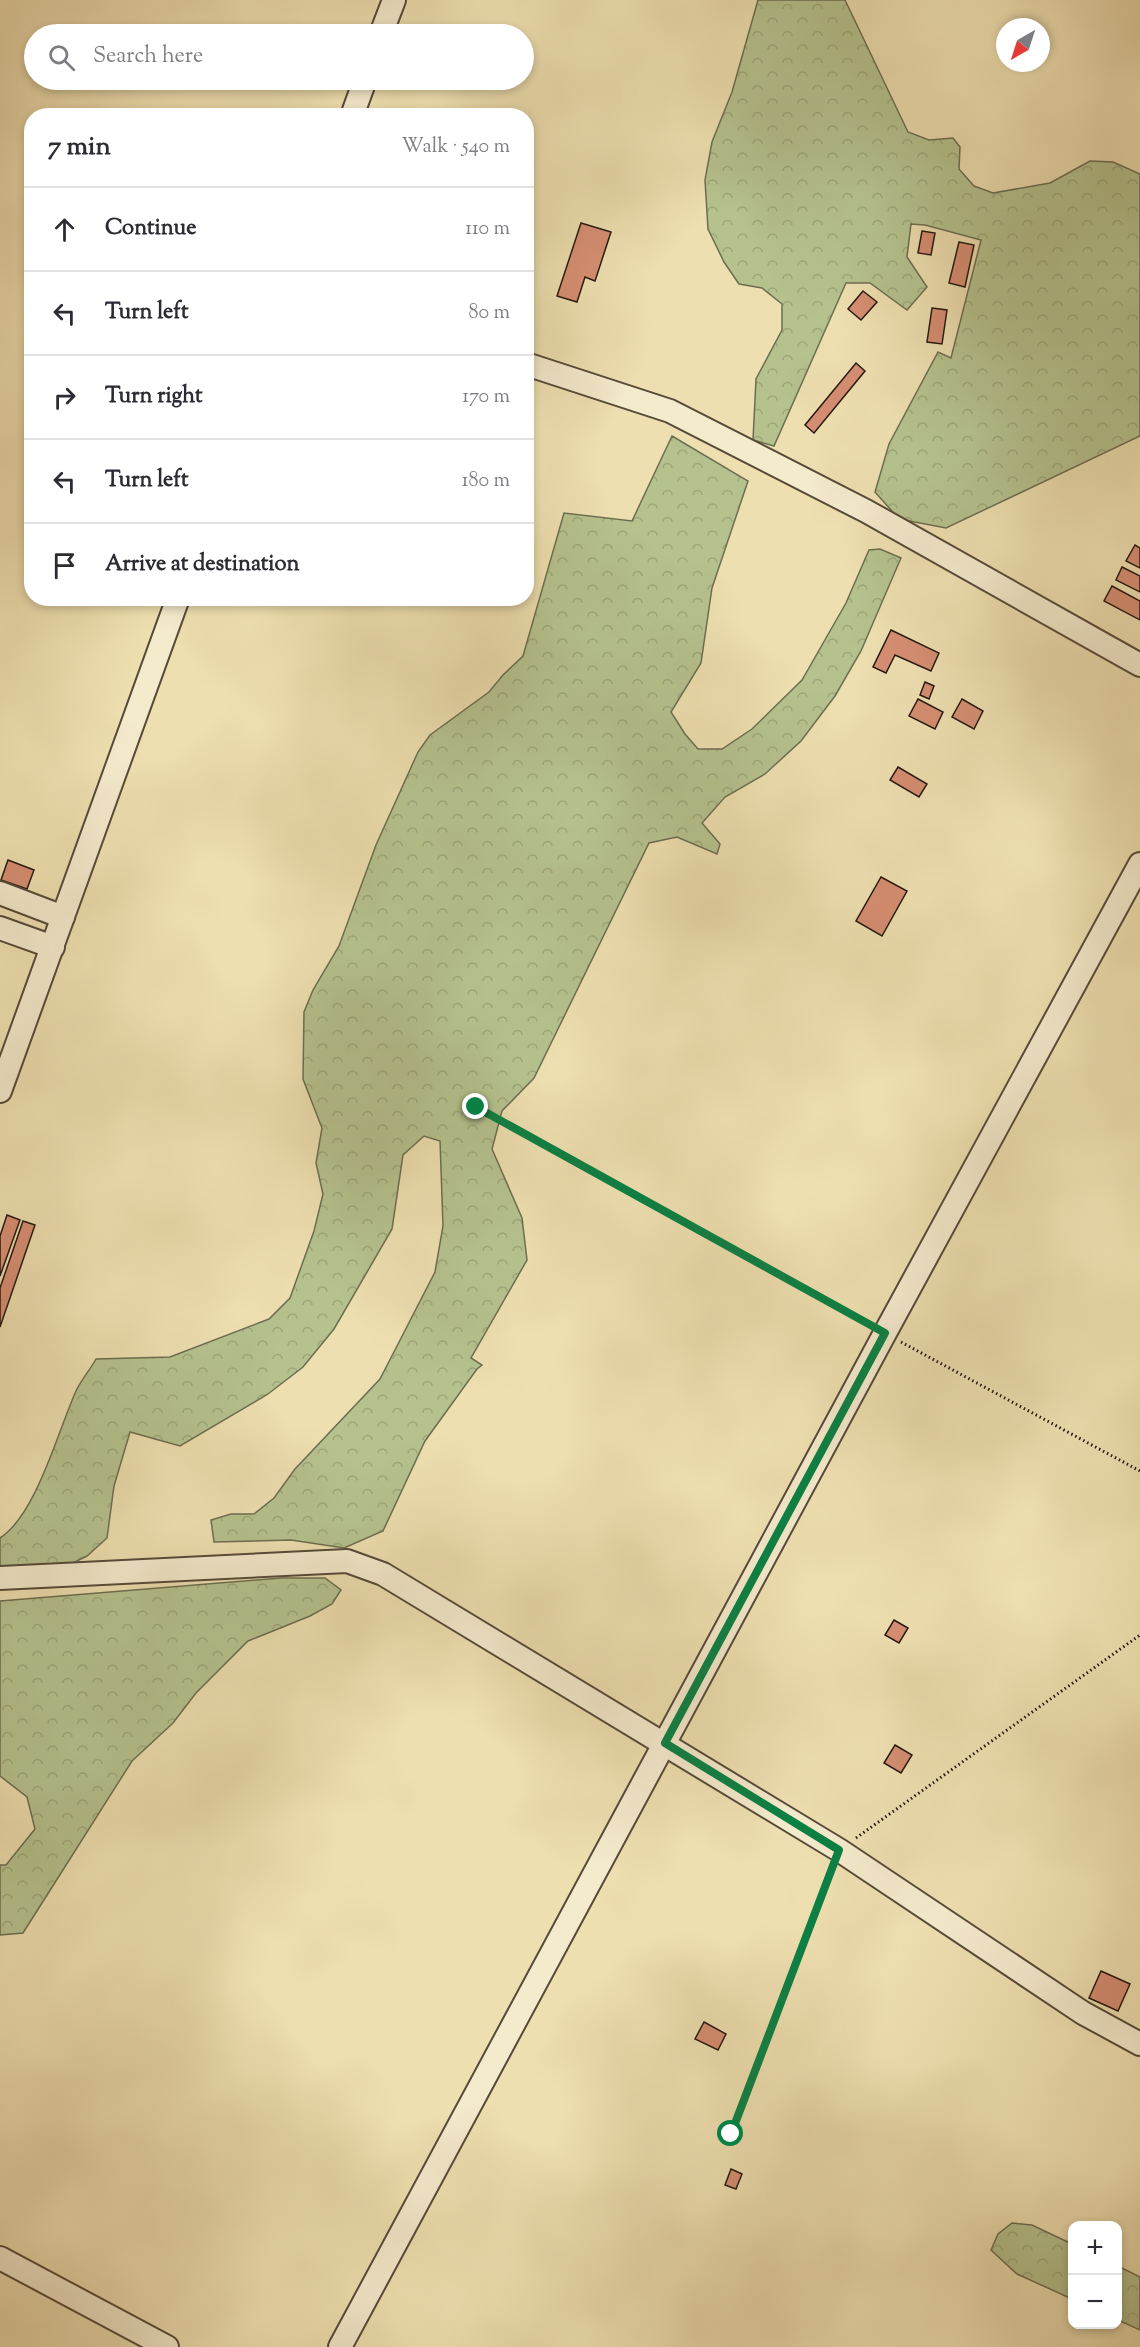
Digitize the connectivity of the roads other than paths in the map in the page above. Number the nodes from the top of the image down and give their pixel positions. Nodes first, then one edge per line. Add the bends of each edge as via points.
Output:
1 (394, 0) edge
2 (385, 24) edge
3 (361, 90) edge
4 (355, 108) edge
5 (534, 367) edge
6 (175, 606) edge
7 (1140, 665) edge
8 (1140, 864) edge
9 (0, 893) edge
10 (63, 917) junction
11 (0, 928) edge
12 (53, 947) junction
13 (0, 1091) edge
14 (0, 1578) edge
15 (665, 1743) junction
16 (1140, 2044) edge
17 (0, 2258) edge
18 (167, 2347) edge
19 (340, 2347) edge

1 - 2 street
3 - 4 street
5 - 7 street via 670,411 866,512
6 - 10 street
8 - 15 street
9 - 10 street
10 - 12 street
11 - 12 street
12 - 13 street
14 - 15 street via 347,1561 383,1574
15 - 16 street via 839,1850 1083,2013
15 - 19 street
17 - 18 street

